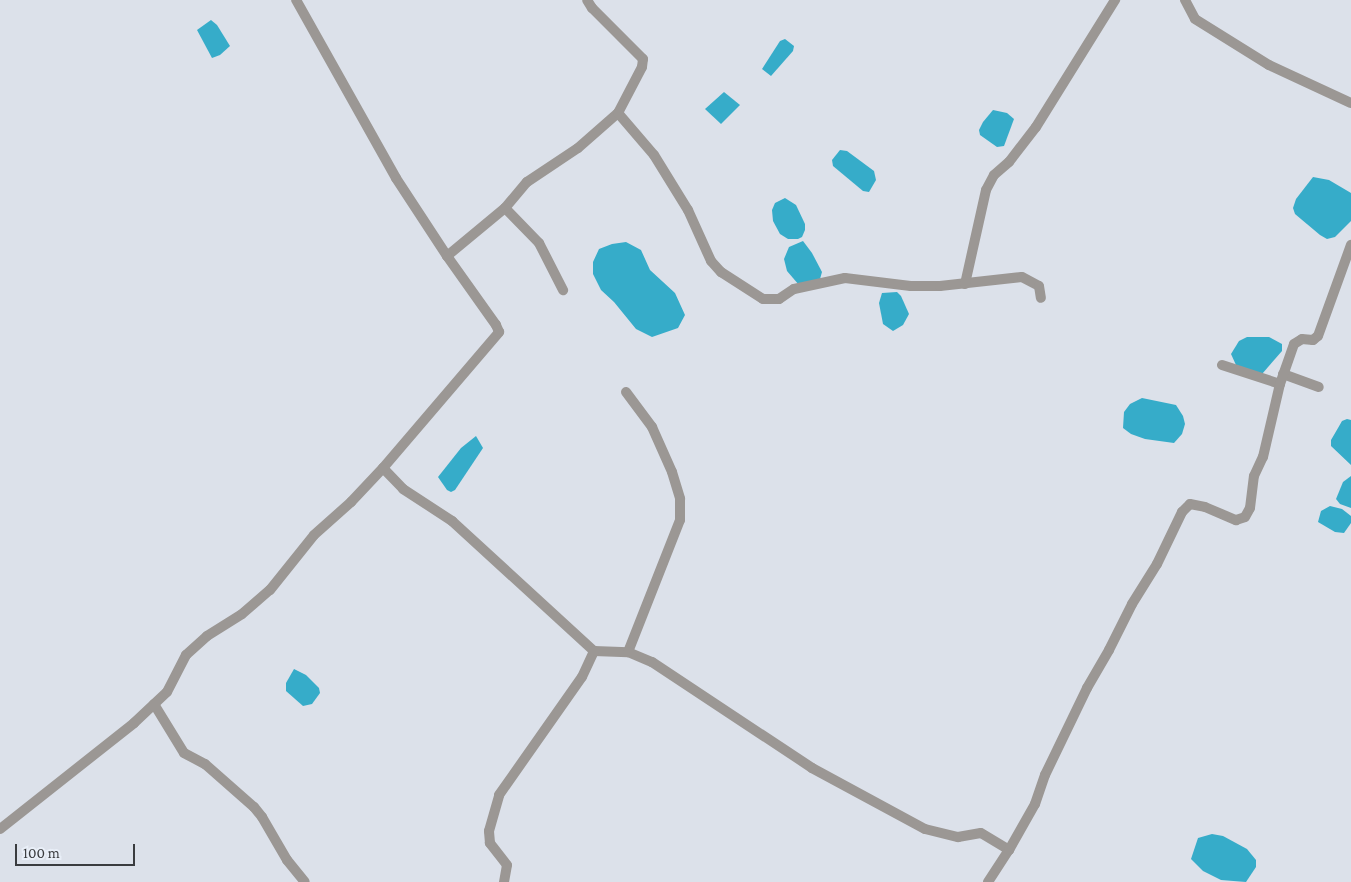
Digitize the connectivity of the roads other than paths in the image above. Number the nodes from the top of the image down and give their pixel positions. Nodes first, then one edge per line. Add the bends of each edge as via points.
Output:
1 (296, 0) edge
2 (588, 0) edge
3 (1115, 0) edge
4 (1185, 0) edge
5 (1351, 103) edge
6 (618, 113) junction
7 (505, 208) junction
8 (1351, 245) edge
9 (447, 256) junction
10 (965, 284) junction
11 (563, 290) dead end
12 (1041, 298) dead end
13 (1222, 365) dead end
14 (1281, 379) junction
15 (1319, 387) dead end
16 (626, 392) dead end
17 (383, 468) junction
18 (594, 650) junction
19 (628, 652) junction
20 (154, 704) junction
21 (0, 829) edge
22 (1009, 850) junction
23 (305, 882) edge
24 (504, 882) edge
25 (988, 882) edge

1 - 9 street via 396,178
2 - 6 street via 592,8 643,58 642,67
3 - 10 street via 1036,127 1009,162 994,175 986,190
4 - 5 street via 1195,19 1269,65
6 - 7 street via 578,148 526,182
6 - 10 street via 654,155 688,210 711,261 721,272 763,300 779,300 794,289 845,278 911,286
7 - 9 street
7 - 11 street via 539,243
8 - 14 street via 1318,336 1294,344
9 - 17 street via 499,332
10 - 12 street via 1022,277 1039,286
13 - 14 street
14 - 15 street
14 - 22 street via 1263,457 1254,476 1250,508 1245,517 1236,520 1205,506 1190,504 1182,512 1158,564 1132,604 1087,688 1034,804
16 - 19 street via 652,427 672,472 680,500 680,520
17 - 18 street via 404,489 452,521
17 - 20 street via 314,535 270,590 186,655 167,692
18 - 19 street
18 - 24 street via 582,677 499,795 489,831 490,843 507,865
19 - 22 street via 652,662 812,768 925,829 958,837 981,833
20 - 21 street via 102,750
20 - 23 street via 184,753 205,764 254,807 287,860
22 - 25 street

